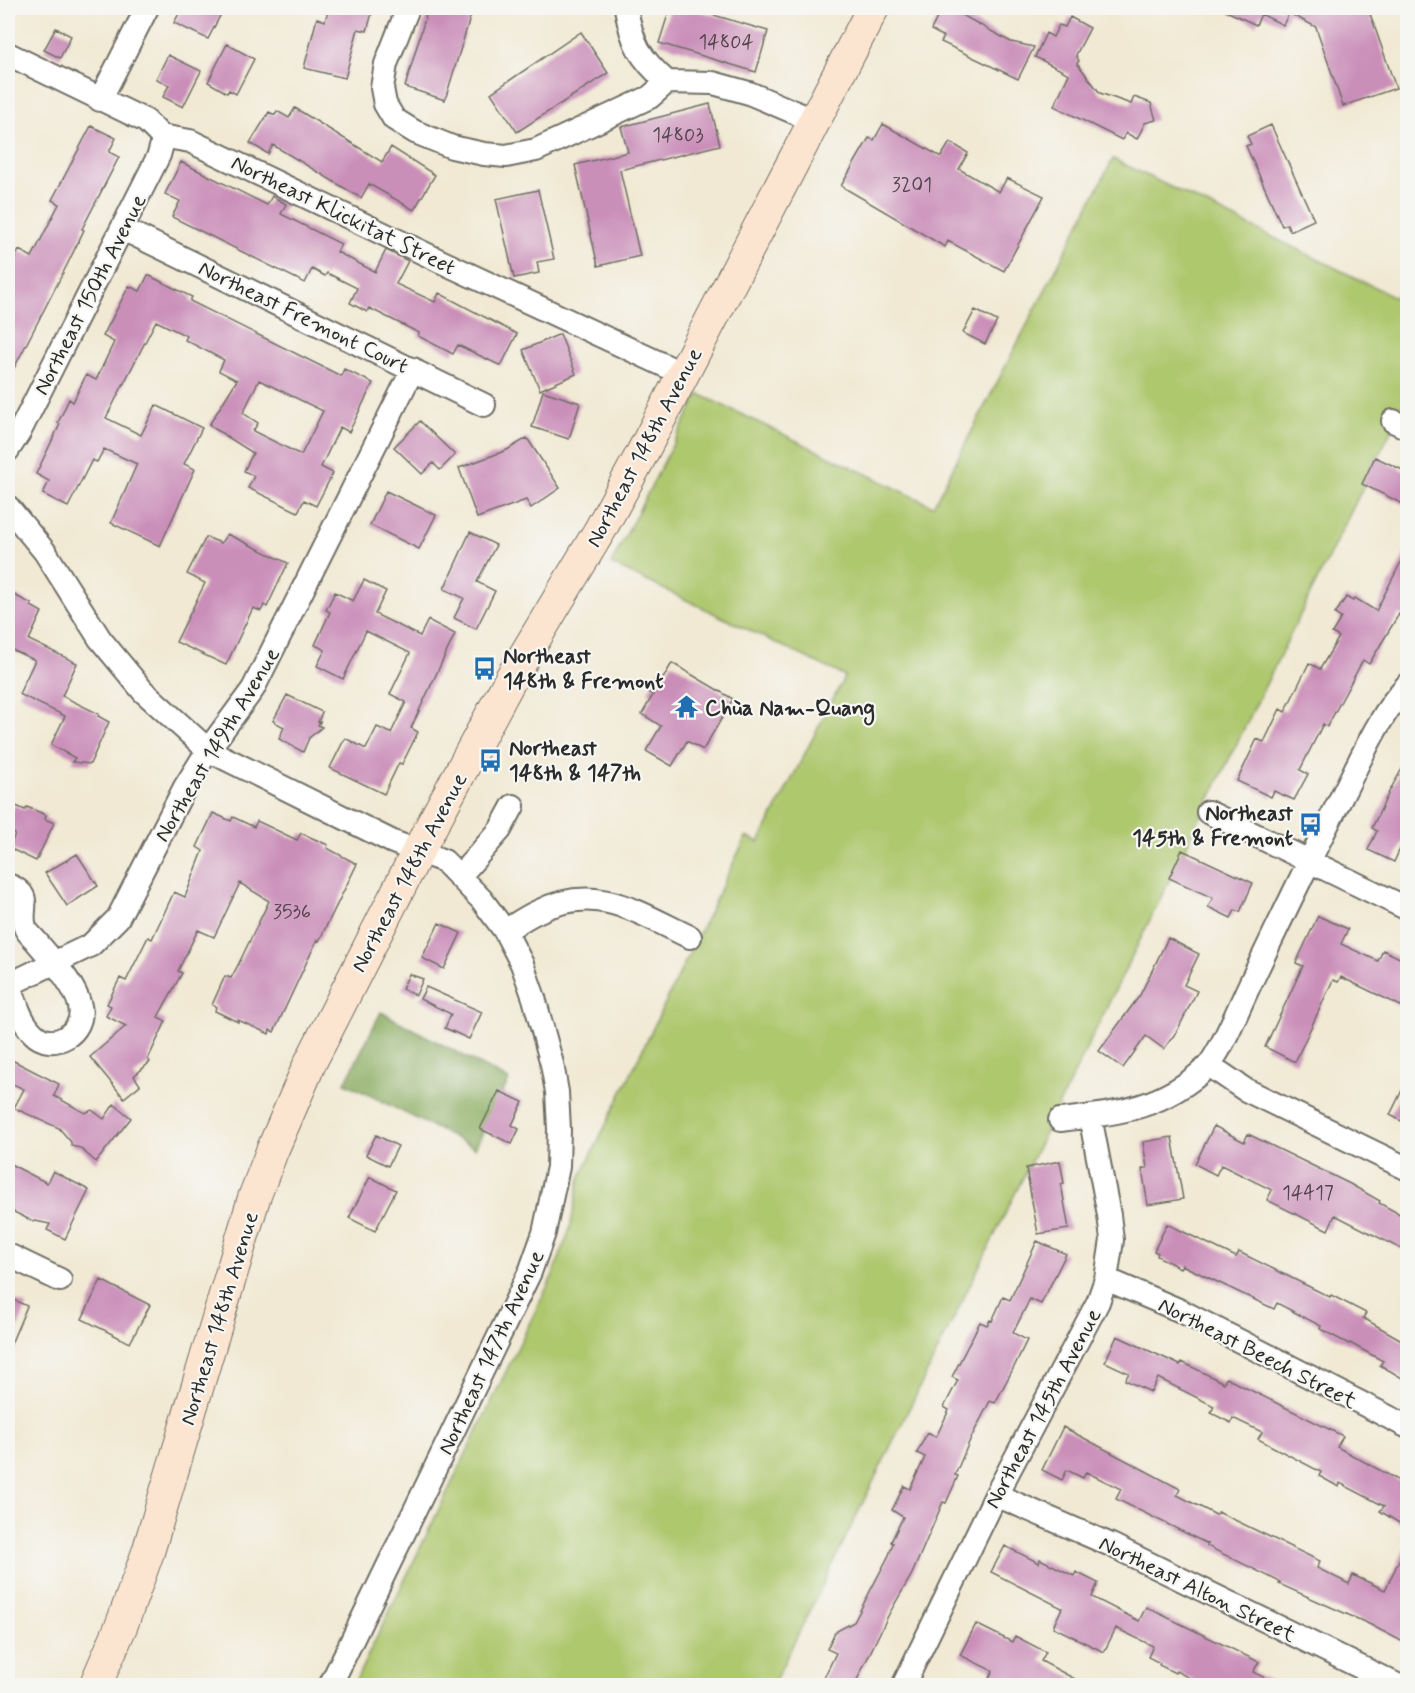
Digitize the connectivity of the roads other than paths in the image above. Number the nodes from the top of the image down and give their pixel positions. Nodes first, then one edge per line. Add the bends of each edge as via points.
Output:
1 (147, 8) edge
2 (408, 8) edge
3 (626, 8) edge
4 (873, 8) edge
5 (8, 54) edge
6 (668, 82) junction
7 (100, 100) junction
8 (815, 121) junction
9 (161, 136) junction
10 (123, 229) junction
11 (412, 369) junction
12 (683, 374) junction
13 (484, 405) dead end
14 (8, 450) edge
15 (8, 507) edge
16 (1407, 684) edge
17 (208, 750) junction
18 (513, 806) dead end
19 (1208, 812) dead end
20 (418, 851) junction
21 (1309, 861) junction
22 (459, 877) junction
23 (8, 885) edge
24 (1407, 909) edge
25 (505, 931) junction
26 (690, 937) dead end
27 (54, 963) junction
28 (8, 983) edge
29 (1209, 1065) junction
30 (1090, 1116) junction
31 (1060, 1120) dead end
32 (1407, 1169) edge
33 (8, 1255) edge
34 (1106, 1279) junction
35 (60, 1280) dead end
36 (1407, 1427) edge
37 (996, 1495) junction
38 (905, 1685) edge
39 (95, 1686) edge
40 (330, 1686) edge
41 (1399, 1686) edge

1 - 7 street
2 - 6 street via 387,64 382,88 385,104 394,119 452,147 506,156 536,150 650,97
3 - 6 street via 639,52
4 - 8 main road, Northeast 148th Avenue
5 - 7 street, Northeast Klickitat Street
6 - 8 street via 713,83 749,93
7 - 9 street, Northeast Klickitat Street via 146,122
8 - 12 main road, Northeast 148th Avenue
9 - 10 street, Northeast 150th Avenue via 159,155
9 - 12 street, Northeast Klickitat Street via 190,141
10 - 11 street, Northeast Fremont Court
10 - 14 street, Northeast 150th Avenue
11 - 13 street, Northeast Fremont Court
11 - 17 street, Northeast 149th Avenue via 253,688
12 - 20 main road, Northeast 148th Avenue via 600,530 510,680
15 - 17 street, Northeast 147th Avenue via 45,552 100,639 143,691
16 - 21 street via 1376,728
17 - 20 street, Northeast 147th Avenue
17 - 27 street, Northeast 149th Avenue via 163,826 118,918 90,945
18 - 22 street via 500,830
19 - 21 street
20 - 22 street, Northeast 147th Avenue via 444,861
20 - 39 main road, Northeast 148th Avenue via 320,1040 272,1151 239,1245 148,1552 123,1624
21 - 24 street
21 - 29 street
22 - 25 street, Northeast 147th Avenue
23 - 27 street, Northeast 149th Avenue via 22,895 26,905 25,927
25 - 26 street via 538,911 585,899 619,904
25 - 40 street, Northeast 147th Avenue via 522,964 552,1064 559,1129 553,1196 530,1272
27 - 28 street, Northeast 149th Avenue
27 - 28 street, Northeast 149th Avenue via 80,1005 81,1016 78,1026 61,1040 48,1041 31,1032
29 - 30 street via 1169,1095 1147,1105
29 - 32 street via 1244,1089
30 - 31 street
30 - 34 street, Northeast 145th Avenue via 1112,1240
33 - 35 street
34 - 36 street, Northeast Beech Street via 1181,1311
34 - 37 street, Northeast 145th Avenue via 1098,1302
37 - 38 street, Northeast 145th Avenue
37 - 41 street, Northeast Alton Street via 1111,1545

